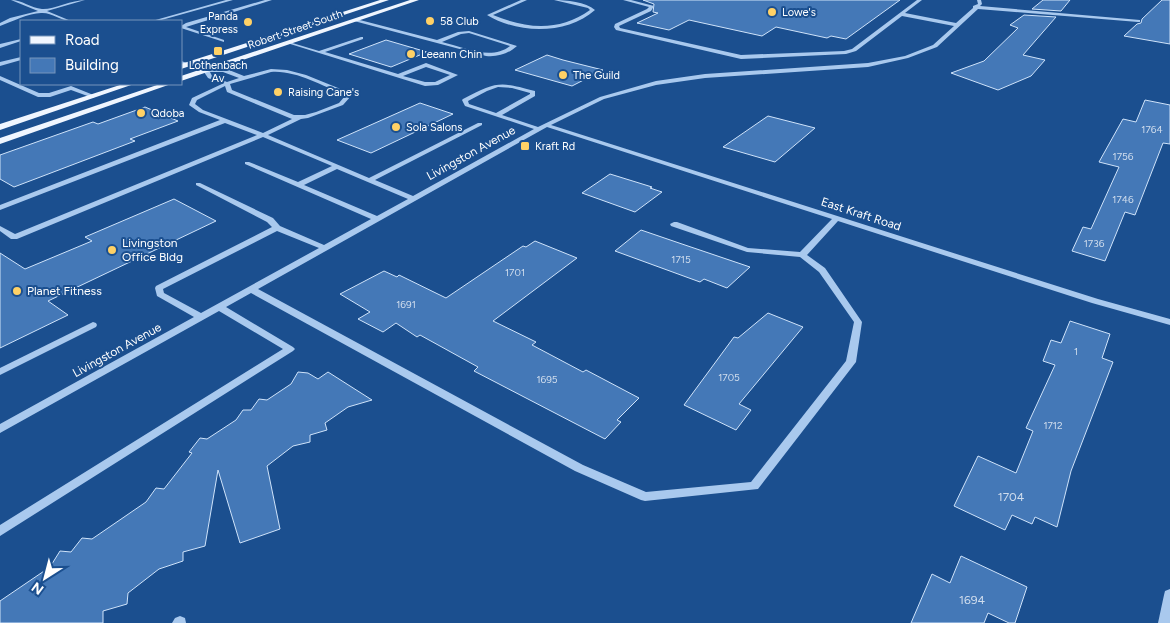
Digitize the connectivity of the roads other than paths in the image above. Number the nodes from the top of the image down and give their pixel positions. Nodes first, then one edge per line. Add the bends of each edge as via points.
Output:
1 (12, 0) edge
2 (83, 0) edge
3 (229, 0) edge
4 (270, 0) edge
5 (386, 0) edge
6 (416, 0) edge
7 (524, 0) edge
8 (556, 0) edge
9 (625, 0) edge
10 (920, 0) edge
11 (979, 0) edge
12 (214, 5) junction
13 (976, 8) junction
14 (235, 10) junction
15 (43, 11) junction
16 (901, 14) junction
17 (0, 18) edge
18 (12, 19) junction
19 (66, 20) edge
20 (158, 20) edge
21 (356, 20) junction
22 (1138, 21) dead end
23 (0, 25) edge
24 (957, 25) junction
25 (361, 38) dead end
26 (20, 40) edge
27 (222, 41) dead end
28 (437, 42) junction
29 (288, 43) junction
30 (0, 46) edge
31 (320, 52) junction
32 (20, 58) edge
33 (0, 64) edge
34 (183, 65) edge
35 (206, 71) junction
36 (398, 76) junction
37 (0, 78) edge
38 (245, 78) junction
39 (182, 79) edge
40 (227, 84) junction
41 (127, 85) edge
42 (164, 85) edge
43 (93, 96) junction
44 (497, 115) junction
45 (300, 117) junction
46 (224, 121) junction
47 (480, 124) dead end
48 (0, 127) edge
49 (542, 127) junction
50 (263, 135) junction
51 (0, 141) edge
52 (247, 163) dead end
53 (338, 166) junction
54 (370, 180) junction
55 (198, 184) dead end
56 (298, 185) junction
57 (414, 198) junction
58 (0, 208) edge
59 (837, 218) junction
60 (377, 219) junction
61 (674, 224) dead end
62 (0, 228) edge
63 (277, 228) junction
64 (324, 248) junction
65 (802, 255) junction
66 (251, 289) junction
67 (219, 307) junction
68 (201, 317) junction
69 (1170, 322) edge
70 (93, 325) dead end
71 (0, 372) edge
72 (0, 429) edge
73 (0, 531) edge
74 (1170, 595) edge
75 (1166, 623) edge

1 - 15 street
2 - 15 street
3 - 12 street
4 - 14 street
5 - 34 main road, Robert Street South
6 - 21 main road, Robert Street South
7 - 8 street via 489,15 551,29 593,10
9 - 16 street via 652,6 617,25 618,29 741,58 850,52
10 - 16 street
11 - 13 street, Livingston Avenue
12 - 14 street
12 - 20 street
13 - 22 street
13 - 24 street, Livingston Avenue
14 - 27 street via 182,27
15 - 18 street
15 - 19 street
16 - 24 street
17 - 18 street
18 - 23 street
21 - 28 street
21 - 29 main road, Robert Street South
24 - 49 street, Livingston Avenue via 935,46 906,57 868,65 705,76 656,83 602,98
25 - 31 lane
26 - 30 street
28 - 28 street via 488,56 496,56 514,46 469,32
29 - 31 street
29 - 35 main road, Robert Street South
31 - 36 street
32 - 33 street
34 - 35 street
35 - 38 street via 224,70
35 - 39 main road, Robert Street South
35 - 40 street via 210,77
36 - 36 street via 431,85 455,75 426,65
37 - 43 street via 38,95 71,88
38 - 40 street
38 - 45 lane via 282,70 348,96 341,104
40 - 45 lane via 229,91
40 - 46 street via 201,94 192,105
41 - 43 main road
42 - 51 main road
43 - 48 main road
44 - 44 lane via 467,105 465,100 501,84 533,92 533,96
44 - 49 lane
45 - 50 street
46 - 50 street
46 - 58 street
47 - 54 street
49 - 57 street, Livingston Avenue
49 - 59 street, East Kraft Road
50 - 53 street
50 - 62 street via 14,237
52 - 56 lane
53 - 54 street
53 - 56 street
54 - 57 street
55 - 63 street via 270,220
56 - 60 lane
57 - 60 street, Livingston Avenue
59 - 65 street
59 - 69 street, East Kraft Road
60 - 64 street, Livingston Avenue
61 - 65 street via 747,250
63 - 64 street
63 - 68 street via 159,288 160,294
64 - 66 street, Livingston Avenue
65 - 66 street via 822,270 858,322 851,362 754,486 645,497 579,468
66 - 67 street, Livingston Avenue
67 - 68 street, Livingston Avenue
67 - 73 lane via 290,349
68 - 72 street, Livingston Avenue
70 - 71 street
74 - 75 street

